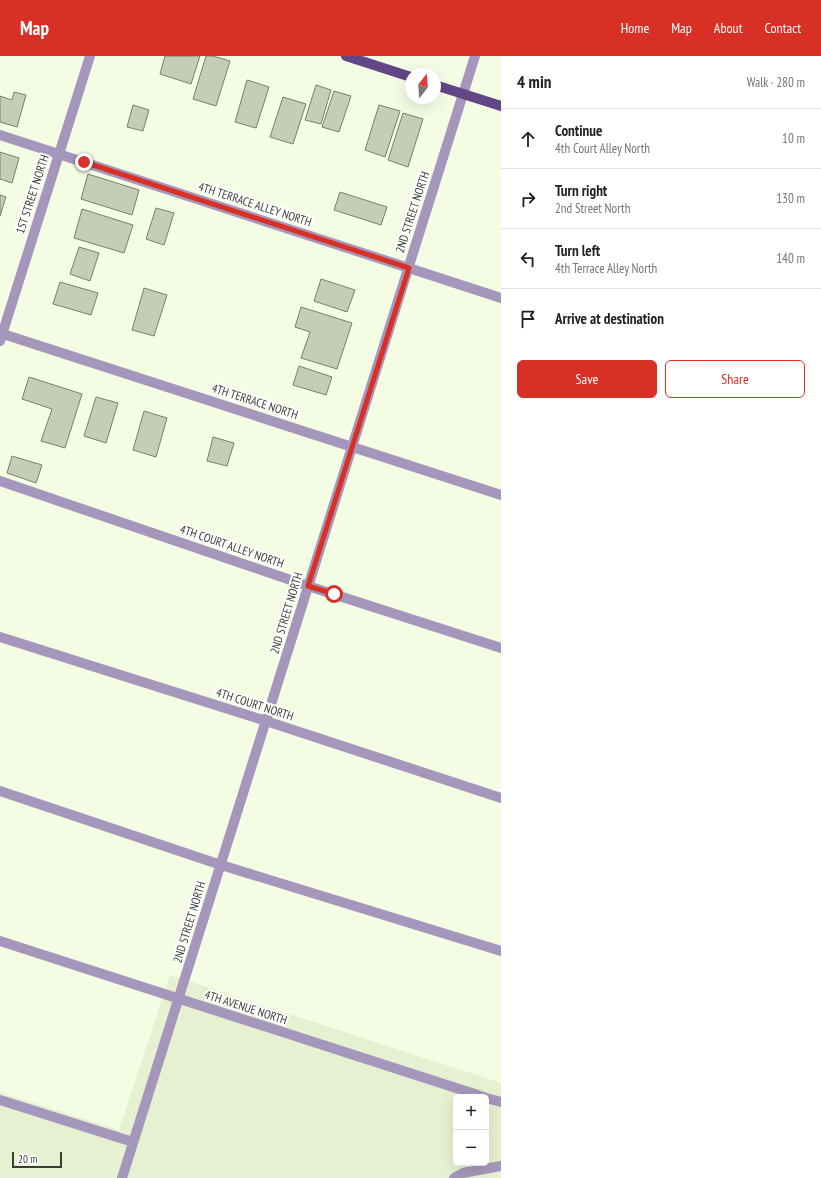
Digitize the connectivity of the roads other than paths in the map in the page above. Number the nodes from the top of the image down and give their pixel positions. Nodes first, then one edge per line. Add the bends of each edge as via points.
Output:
1 (90, 56) edge
2 (346, 56) edge
3 (475, 56) edge
4 (405, 75) edge
5 (441, 87) edge
6 (463, 94) junction
7 (501, 106) edge
8 (0, 135) edge
9 (59, 154) junction
10 (409, 268) junction
11 (501, 298) edge
12 (1, 336) edge
13 (352, 447) junction
14 (0, 481) edge
15 (501, 495) edge
16 (308, 586) junction
17 (0, 637) edge
18 (501, 648) edge
19 (266, 721) junction
20 (0, 791) edge
21 (501, 798) edge
22 (221, 865) junction
23 (0, 941) edge
24 (501, 950) edge
25 (179, 998) junction
26 (476, 1094) edge
27 (489, 1098) edge
28 (0, 1100) edge
29 (501, 1102) edge
30 (133, 1142) junction
31 (501, 1166) edge
32 (122, 1178) edge
33 (454, 1178) edge

1 - 9 street, 1ST STREET NORTH
2 - 4 main road
3 - 6 street, 2ND STREET NORTH
5 - 6 main road
6 - 7 main road
6 - 10 street, 2ND STREET NORTH
8 - 9 street, 4TH TERRACE ALLEY NORTH
9 - 10 street, 4TH TERRACE ALLEY NORTH
9 - 12 street, 1ST STREET NORTH
10 - 11 street, 4TH TERRACE ALLEY NORTH
10 - 13 street, 2ND STREET NORTH
12 - 13 street, 4TH TERRACE NORTH
13 - 15 street, 4TH TERRACE NORTH
13 - 16 street, 2ND STREET NORTH
14 - 16 street, 4TH COURT ALLEY NORTH
16 - 18 street, 4TH COURT ALLEY NORTH
16 - 19 street, 2ND STREET NORTH
17 - 19 street, 4TH COURT NORTH
19 - 21 street, 4TH COURT NORTH
19 - 22 street, 2ND STREET NORTH
20 - 22 street
22 - 24 street
22 - 25 street, 2ND STREET NORTH
23 - 25 street, 4TH AVENUE NORTH
25 - 26 street, 4TH AVENUE NORTH
25 - 30 street, 2ND STREET NORTH
27 - 29 street, 4TH AVENUE NORTH
28 - 30 street
30 - 32 street, 2ND STREET NORTH
31 - 33 street via 463,1173

